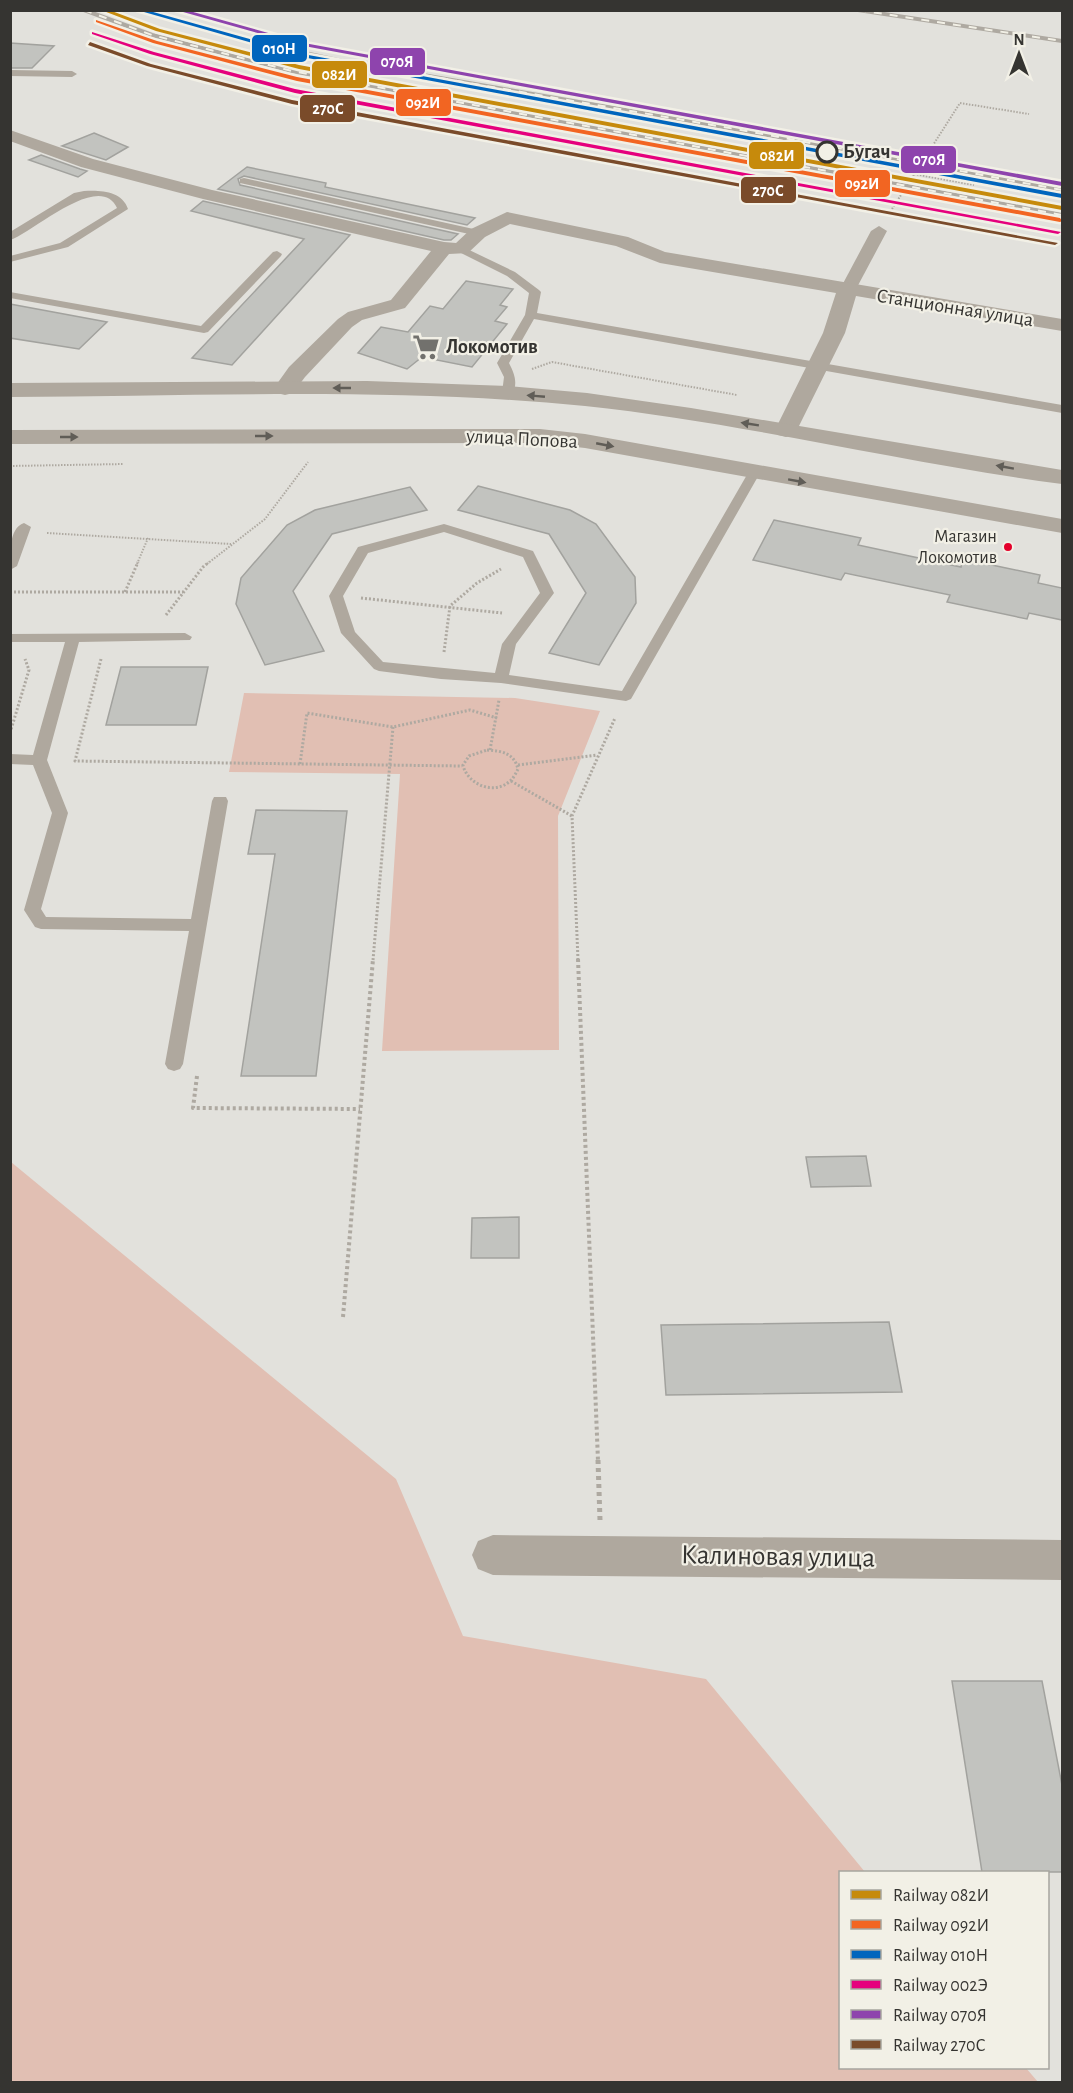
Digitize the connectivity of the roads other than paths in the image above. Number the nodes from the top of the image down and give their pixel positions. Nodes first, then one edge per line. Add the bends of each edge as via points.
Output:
1 (10, 73) edge
2 (72, 74) dead end
3 (10, 135) edge
4 (244, 181) dead end
5 (879, 231) dead end
6 (478, 233) junction
7 (10, 237) edge
8 (452, 248) junction
9 (277, 255) dead end
10 (10, 259) edge
11 (847, 291) junction
12 (10, 294) edge
13 (531, 315) junction
14 (1062, 325) edge
15 (817, 366) junction
16 (285, 388) junction
17 (10, 390) edge
18 (508, 393) junction
19 (1062, 409) edge
20 (786, 430) junction
21 (10, 437) edge
22 (754, 473) junction
23 (1062, 477) edge
24 (1062, 526) edge
25 (23, 530) road end
26 (10, 566) edge
27 (185, 637) dead end
28 (14, 638) edge
29 (73, 638) junction
30 (501, 678) junction
31 (10, 759) edge
32 (39, 760) junction
33 (220, 801) dead end
34 (198, 925) junction
35 (174, 1064) road end
36 (493, 1555) dead end
37 (1062, 1560) edge

1 - 2 lane
3 - 8 street via 87,163 210,195
4 - 6 lane
5 - 11 street
6 - 8 street, Станционная улица
6 - 11 street, Станционная улица via 507,219 621,241 660,257
7 - 10 lane via 78,195 89,193 118,199 123,204 123,209 64,245
8 - 13 lane via 511,274 535,292
8 - 16 street, Станционная улица via 398,304 345,322
9 - 12 lane via 204,330
11 - 14 street, Станционная улица
11 - 15 street via 834,333
13 - 15 lane
13 - 18 lane via 503,363 510,377
15 - 19 lane
15 - 20 street
16 - 17 street, улица Попова
18 -> 16 street, улица Попова
20 -> 18 street, улица Попова via 620,404
23 -> 20 street, улица Попова
21 -> 22 street, улица Попова via 540,436
22 -> 24 street, улица Попова
22 - 30 lane via 626,696
25 - 26 lane
27 - 29 lane
28 - 29 lane
29 - 32 lane
30 - 30 lane via 509,644 548,593 528,554 444,528 363,550 336,596 348,633 379,666
31 - 32 lane
32 - 34 lane via 60,813 32,910 41,923
33 - 34 lane
34 - 35 lane
36 - 37 street, Калиновая улица

